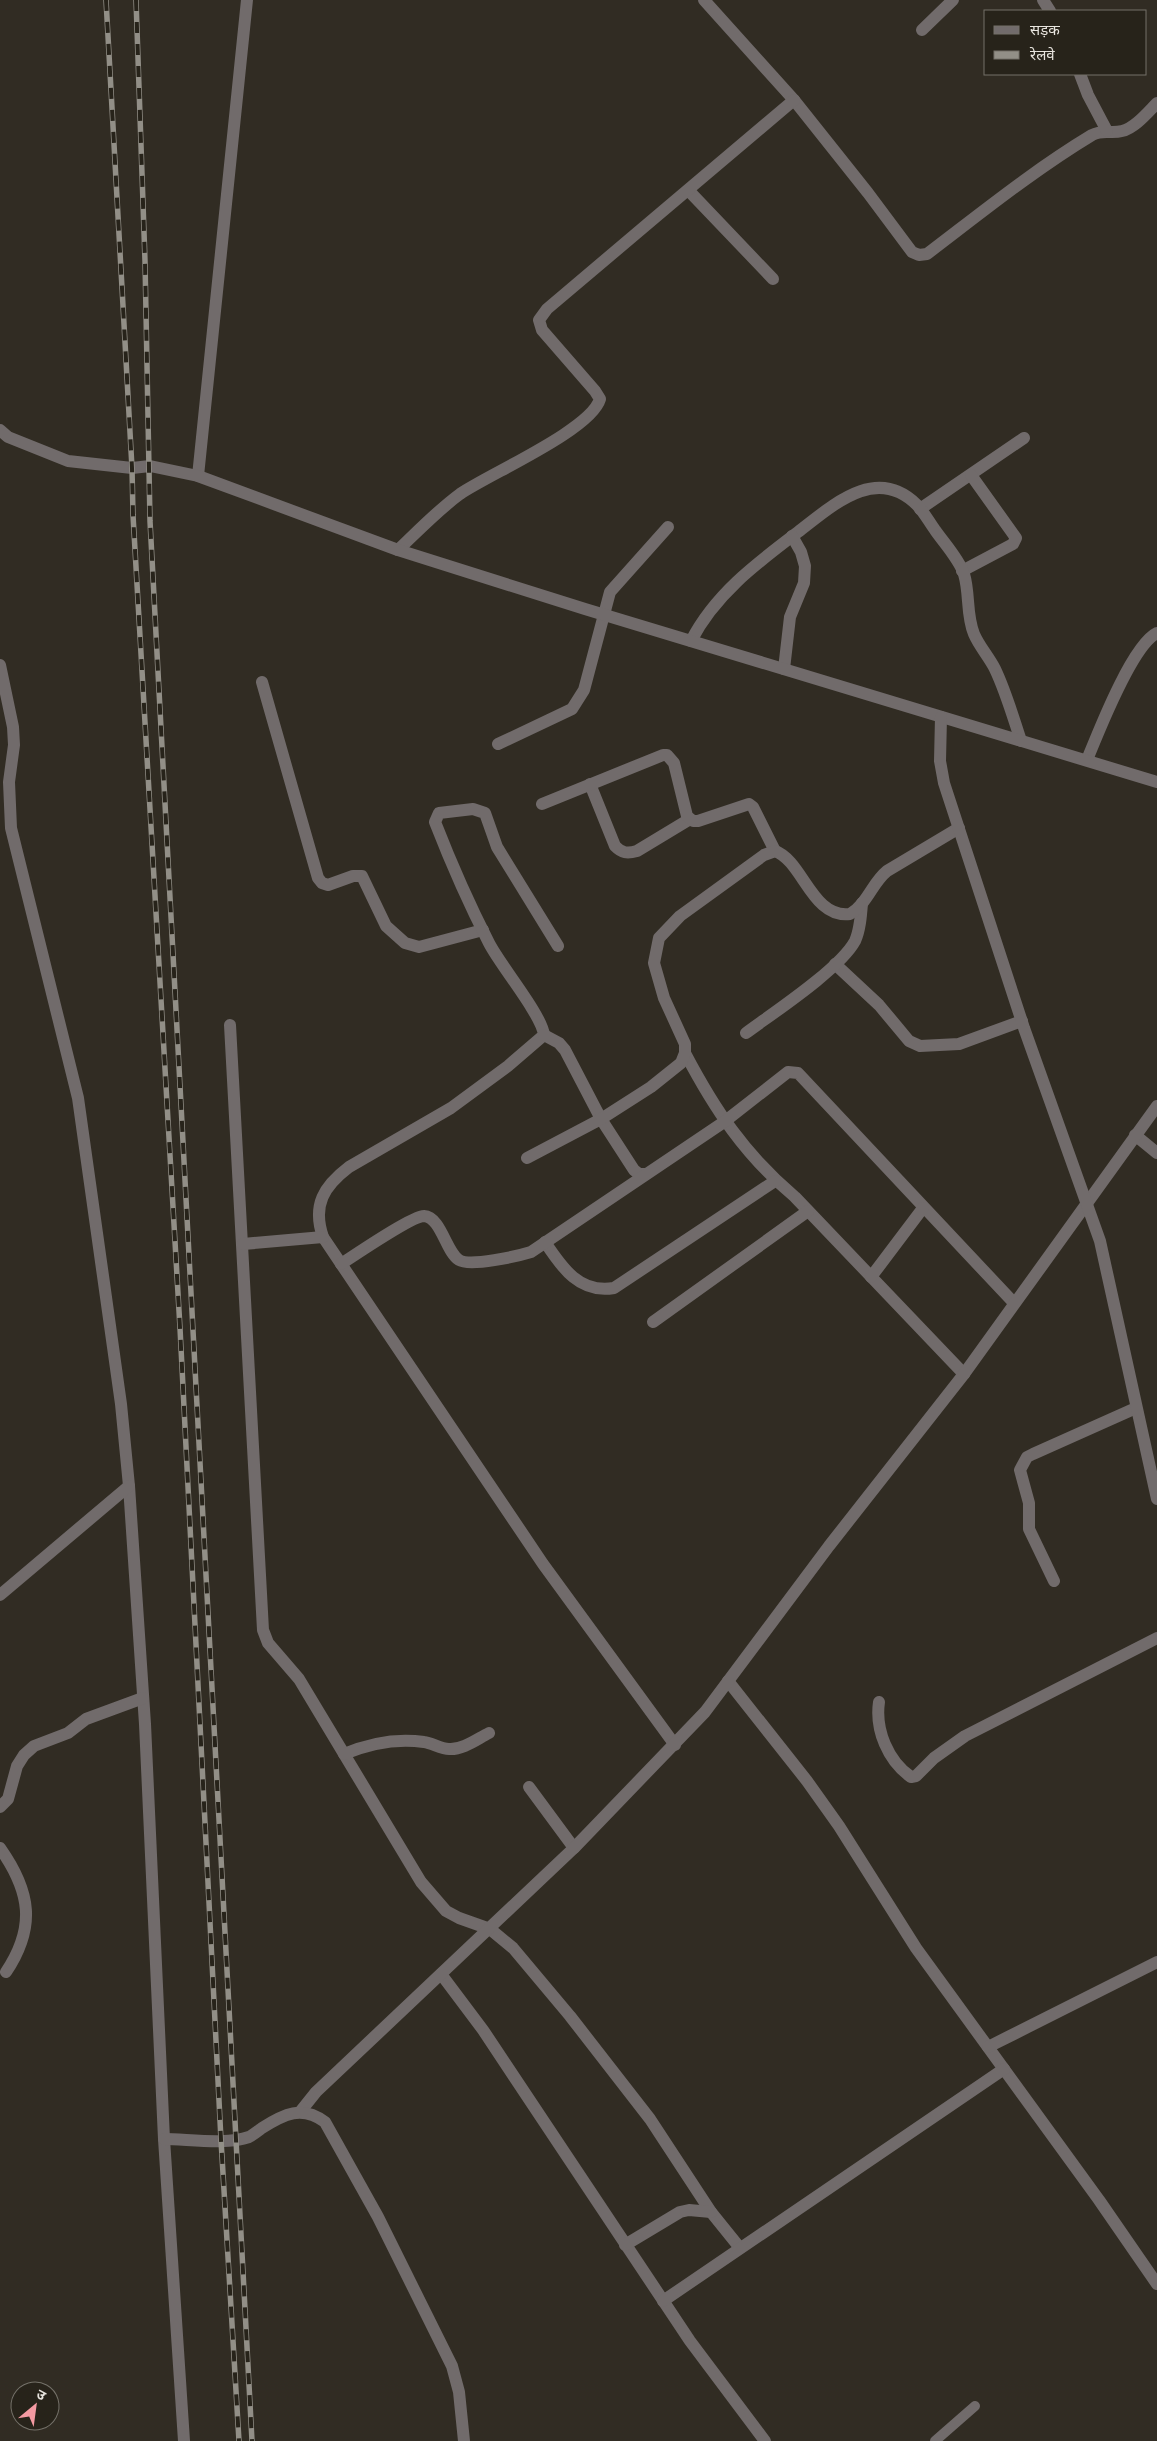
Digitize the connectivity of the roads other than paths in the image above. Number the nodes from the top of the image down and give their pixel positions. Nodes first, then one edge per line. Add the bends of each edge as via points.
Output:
1 (247, 0) edge
2 (704, 0) edge
3 (953, 0) edge
4 (922, 30) dead end
5 (1080, 75) edge
6 (794, 100) junction
7 (1157, 102) edge
8 (1107, 131) junction
9 (689, 191) junction
10 (773, 279) dead end
11 (0, 430) edge
12 (1024, 438) dead end
13 (971, 475) junction
14 (198, 476) junction
15 (920, 509) junction
16 (668, 527) dead end
17 (792, 536) junction
18 (398, 550) junction
19 (962, 571) junction
20 (602, 614) junction
21 (1157, 633) edge
22 (691, 641) junction
23 (0, 665) edge
24 (784, 669) junction
25 (262, 682) dead end
26 (942, 717) junction
27 (1021, 741) junction
28 (498, 744) dead end
29 (1087, 760) junction
30 (1157, 782) edge
31 (4, 784) edge
32 (590, 784) junction
33 (542, 804) dead end
34 (690, 819) junction
35 (959, 828) junction
36 (775, 851) junction
37 (862, 903) junction
38 (483, 930) junction
39 (558, 946) dead end
40 (835, 964) junction
41 (1022, 1020) junction
42 (230, 1025) dead end
43 (544, 1034) junction
44 (746, 1034) dead end
45 (685, 1053) junction
46 (1157, 1106) edge
47 (601, 1119) junction
48 (724, 1122) junction
49 (1135, 1135) junction
50 (1157, 1153) edge
51 (527, 1158) dead end
52 (646, 1174) junction
53 (775, 1180) junction
54 (1087, 1204) junction
55 (923, 1208) junction
56 (808, 1211) junction
57 (323, 1237) junction
58 (546, 1242) junction
59 (243, 1244) junction
60 (341, 1264) junction
61 (871, 1277) junction
62 (1014, 1303) junction
63 (653, 1322) dead end
64 (964, 1374) junction
65 (1136, 1408) junction
66 (129, 1486) junction
67 (1157, 1499) edge
68 (1054, 1580) dead end
69 (0, 1595) edge
70 (1157, 1638) edge
71 (728, 1681) junction
72 (143, 1698) junction
73 (879, 1702) dead end
74 (489, 1733) dead end
75 (675, 1745) junction
76 (344, 1754) junction
77 (529, 1787) dead end
78 (0, 1807) edge
79 (0, 1848) edge
80 (574, 1848) junction
81 (490, 1929) junction
82 (1157, 1962) edge
83 (6, 1972) dead end
84 (441, 1974) junction
85 (988, 2047) junction
86 (1004, 2069) junction
87 (300, 2112) junction
88 (164, 2139) junction
89 (711, 2212) junction
90 (625, 2245) junction
91 (740, 2248) junction
92 (1157, 2284) edge
93 (663, 2301) junction
94 (975, 2406) dead end
95 (184, 2441) edge
96 (464, 2441) edge
97 (765, 2441) edge
98 (935, 2441) edge

1 - 14 street
2 - 6 street
3 - 4 street
5 - 8 street
6 - 8 street via 912,252 919,255 927,254 1094,134
6 - 9 street
7 - 8 street via 1123,131
9 - 10 street
9 - 18 street via 547,309 539,320 542,330 600,399 591,414 553,441 461,494
11 - 14 street via 8,437 68,461 132,468 150,466
12 - 13 street
13 - 15 street
13 - 19 street via 1016,538 1013,544
14 - 18 street
15 - 17 street via 894,491 868,489 851,494
15 - 19 street
16 - 20 street via 614,586
17 - 22 street via 752,567 714,604
17 - 24 street via 805,566 804,583 790,617
18 - 20 street
19 - 27 street via 974,635 996,671
20 - 22 street
20 - 28 street via 584,690 572,709
21 - 29 street via 1144,644 1119,685
22 - 24 street
23 - 31 street via 14,727 14,745
24 - 26 street
25 - 38 street via 322,883 328,885 362,876 386,926 405,943 419,947
26 - 27 street
26 - 35 street via 940,761
27 - 29 street
29 - 30 street
31 - 66 street via 11,828 78,1098 121,1404
32 - 33 street
32 - 34 street via 667,755 674,763
32 - 34 street via 615,846 621,852 637,852
34 - 36 street via 698,821 749,804 754,807
35 - 37 street via 887,871
35 - 41 street
36 - 37 street via 830,910 850,914
36 - 45 street via 764,855 680,916 659,938 654,963 657,977 685,1044
37 - 40 street via 856,939
38 - 39 street via 435,822 439,813 474,809 485,813 497,847
38 - 43 street via 538,1018
40 - 41 street via 879,1005 909,1041 920,1046 960,1044
40 - 44 street
41 - 54 street
42 - 59 street
43 - 47 street via 564,1050
43 - 57 street via 508,1066 451,1108 334,1178 321,1197
45 - 47 street via 681,1063 651,1087
45 - 48 street
46 - 49 street
47 - 51 street
47 - 52 street via 634,1170
48 - 52 street
48 - 53 street
48 - 55 street via 788,1072 798,1074
49 - 50 street
49 - 54 street
52 - 58 street
53 - 56 street
53 - 58 street via 614,1288 593,1289 582,1284 571,1276
54 - 62 street
54 - 65 street via 1100,1241
55 - 61 street
55 - 62 street
56 - 61 street
56 - 63 street
57 - 59 street
57 - 60 street
58 - 60 street via 524,1254 466,1262 453,1254 434,1221 419,1216
59 - 76 street via 263,1630 268,1643 299,1679
60 - 75 street via 543,1564
61 - 64 street
62 - 64 street
64 - 71 street
65 - 67 street
65 - 68 street via 1033,1454 1023,1462 1020,1470 1029,1503 1029,1529
66 - 69 street
66 - 72 street
70 - 73 street via 965,1736 934,1758 916,1776 905,1773 889,1753 879,1725
71 - 75 street
71 - 85 street via 818,1796 916,1948
72 - 78 street via 86,1719 68,1733 34,1746 17,1766 8,1799
72 - 88 street
74 - 76 street via 449,1750 421,1741 397,1741 362,1747
75 - 80 street
76 - 81 street via 421,1882 446,1911
77 - 80 street
79 - 83 street via 21,1885 28,1916 19,1951
80 - 81 street
81 - 84 street
81 - 89 street via 538,1977 613,2070 670,2147
82 - 85 street
84 - 87 street via 316,2092
84 - 90 street via 483,2030
85 - 86 street
86 - 91 street
86 - 92 street
87 - 88 street via 280,2118 249,2137
87 - 96 street via 313,2113 325,2122 382,2226 452,2366 459,2392
88 - 95 street
89 - 90 street via 680,2212
89 - 91 street
90 - 93 street
91 - 93 street
93 - 97 street
94 - 98 lane

